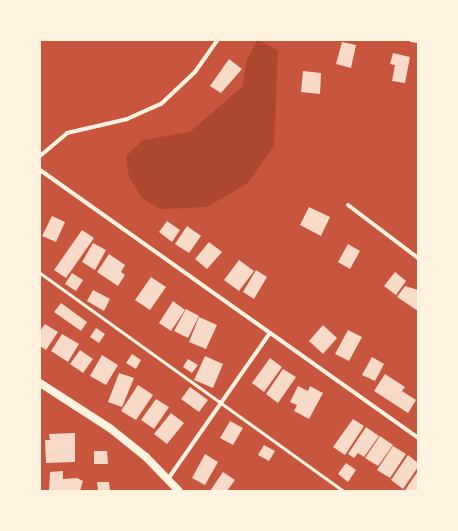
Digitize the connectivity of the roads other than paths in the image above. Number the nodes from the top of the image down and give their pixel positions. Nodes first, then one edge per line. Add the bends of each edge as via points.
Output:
1 (217, 40) edge
2 (411, 40) edge
3 (418, 41) edge
4 (40, 156) edge
5 (40, 170) edge
6 (348, 205) dead end
7 (418, 258) edge
8 (40, 273) edge
9 (270, 333) junction
10 (40, 383) edge
11 (223, 403) junction
12 (418, 438) edge
13 (168, 479) junction
14 (180, 491) edge
15 (343, 491) edge

1 - 4 street via 195,72 160,104 127,119 67,134
2 - 3 street
5 - 9 street
6 - 7 street
8 - 11 lane
9 - 11 street
9 - 12 street
10 - 13 main road via 111,429
11 - 13 street
11 - 15 lane
13 - 14 main road

